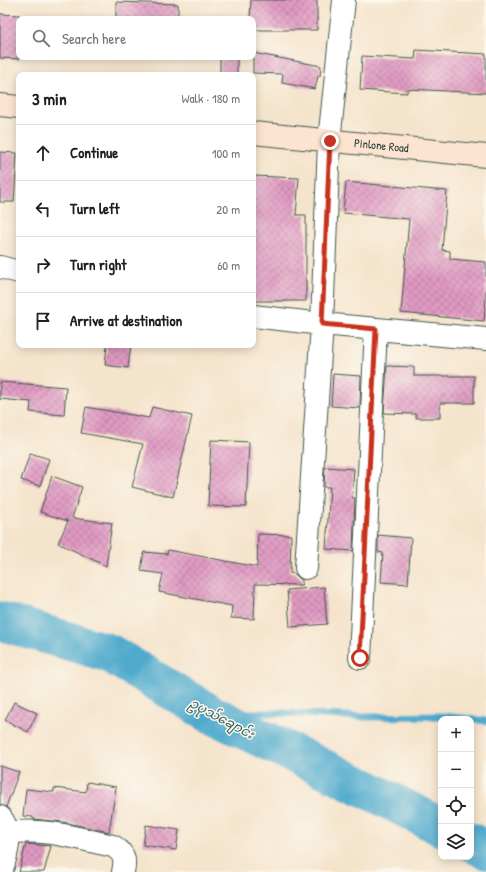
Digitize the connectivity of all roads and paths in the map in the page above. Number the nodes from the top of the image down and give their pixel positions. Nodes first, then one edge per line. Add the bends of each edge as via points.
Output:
1 (344, 0) edge
2 (0, 105) edge
3 (16, 107) edge
4 (256, 133) edge
5 (330, 141) junction
6 (486, 156) edge
7 (0, 267) edge
8 (16, 271) edge
9 (256, 316) edge
10 (322, 324) junction
11 (376, 329) junction
12 (486, 339) edge
13 (306, 568) dead end
14 (360, 658) dead end
15 (4, 825) edge
16 (1, 872) edge
17 (123, 872) edge

1 - 5 street
2 - 3 street
4 - 5 street, Pinlone Road
5 - 6 street, Pinlone Road
5 - 10 street
7 - 8 street
9 - 10 street
10 - 11 street
10 - 13 street
11 - 12 street
11 - 14 street
15 - 16 street via 7,854
15 - 17 street via 21,831 41,831 113,846 121,851 125,863

